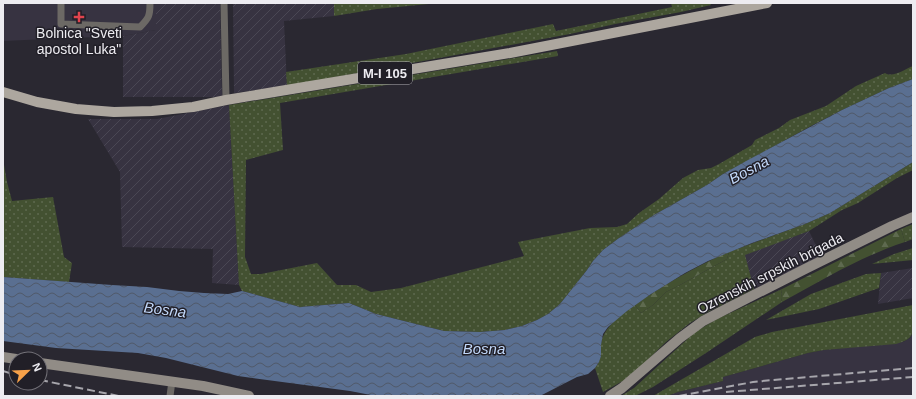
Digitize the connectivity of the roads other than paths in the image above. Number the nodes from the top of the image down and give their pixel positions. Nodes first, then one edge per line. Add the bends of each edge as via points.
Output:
1 (61, 3) edge
2 (150, 3) edge
3 (224, 3) edge
4 (767, 3) edge
5 (3, 92) edge
6 (226, 100) junction
7 (913, 217) edge
8 (48, 364) edge
9 (172, 381) junction
10 (170, 396) edge
11 (249, 396) edge
12 (610, 396) edge

1 - 2 street via 61,24 140,27 148,19
3 - 6 street
4 - 6 main road, M-I 105 via 510,53
5 - 6 main road, M-I 105 via 37,102 114,112 193,107
7 - 12 main road, Ozrenskih srpskih brigada via 804,269 703,322
8 - 9 main road
9 - 10 street
9 - 11 main road

